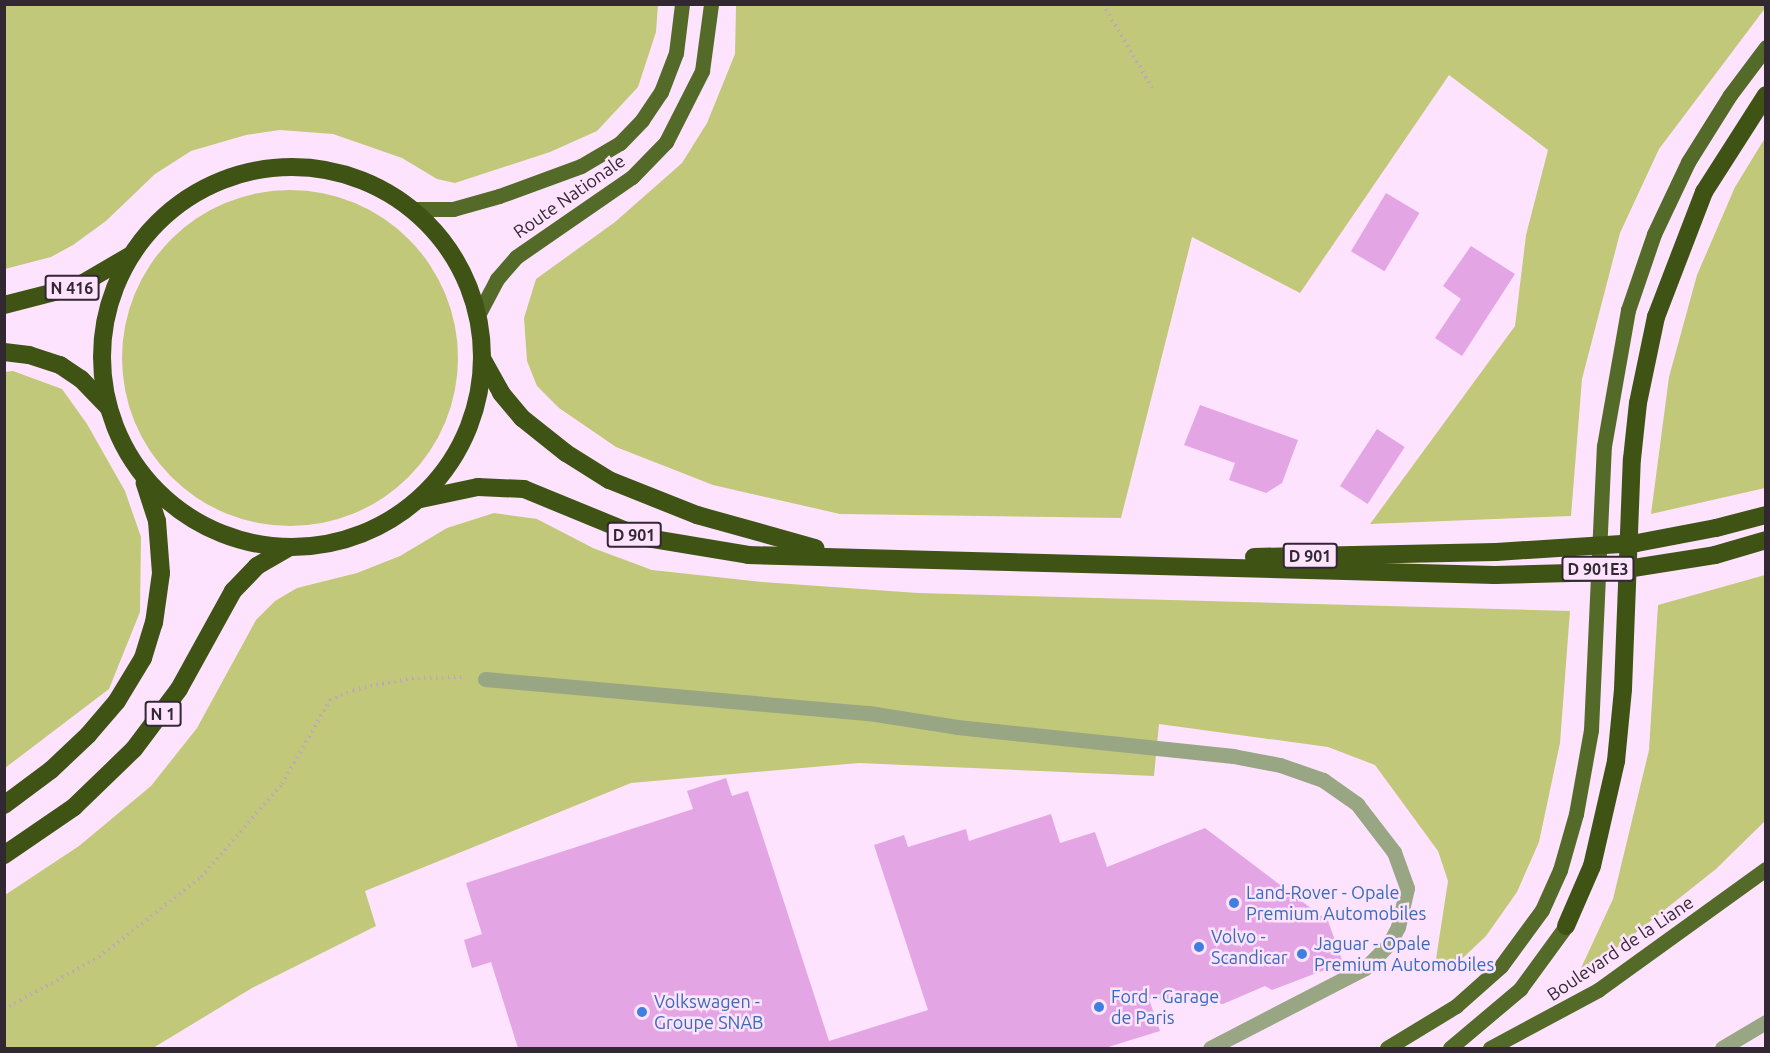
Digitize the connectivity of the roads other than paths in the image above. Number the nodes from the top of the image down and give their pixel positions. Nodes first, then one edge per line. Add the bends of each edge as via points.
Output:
1 (682, 4) edge
2 (711, 4) edge
3 (1766, 47) edge
4 (1766, 95) edge
5 (410, 209) junction
6 (133, 254) junction
7 (4, 305) edge
8 (477, 317) junction
9 (4, 352) edge
10 (482, 357) junction
11 (109, 408) junction
12 (142, 473) junction
13 (419, 499) junction
14 (1766, 515) edge
15 (1766, 540) edge
16 (290, 548) junction
17 (858, 556) junction
18 (1124, 565) junction
19 (485, 679) road end
20 (4, 805) edge
21 (4, 855) edge
22 (1766, 869) edge
23 (1566, 926) joint
24 (1766, 1022) edge
25 (1209, 1048) edge
26 (1387, 1048) edge
27 (1450, 1048) edge
28 (1490, 1048) edge
29 (1722, 1048) edge

1 - 5 main road, Route Nationale via 676,53 661,92 620,143 569,172 499,196 453,209
2 - 8 main road, Route Nationale via 702,71 666,142 632,177 516,257 497,279
3 - 26 main road, D 901E3 via 1717,114 1684,170 1650,243 1626,319 1604,446 1591,730 1580,795 1560,870 1530,930 1495,972 1456,1006
4 - 23 highway, D 901E3 via 1704,192 1656,316 1638,403 1632,459 1617,753 1599,844
5 - 6 highway via 375,187 337,173 268,169 228,178 191,196 159,222
5 - 8 highway via 450,252 467,283
6 - 7 highway, N 416 via 71,288
6 - 11 highway via 112,296 105,328 102,369
8 - 10 highway
9 - 11 highway via 60,365 81,379
10 - 13 highway via 477,402 466,435 442,474
10 - 17 highway, D 901 via 501,393 522,418 609,480 659,502 770,537
11 - 12 highway via 122,442
12 - 16 highway via 169,501 213,530 250,543
12 - 20 highway, N 1 via 157,521 161,573 154,624 143,658 117,701 88,735 51,770
13 - 16 highway via 364,534 333,543
13 - 17 highway, D 901 via 461,489 509,486 542,494 615,528 665,543 748,555
14 - 18 highway, D 901, bridge via 1637,543 1496,552 1233,557
15 - 18 highway, D 901, bridge via 1715,555 1608,572 1496,575
16 - 21 highway, N 1 via 257,566 237,586 179,689 134,749 74,807
17 - 18 highway, D 901
19 - 25 lane via 869,713 957,727 1233,756 1280,765 1323,780 1357,804 1394,852 1407,888 1398,927 1389,944 1365,968
22 - 28 main road, Boulevard de la Liane via 1598,990
23 - 27 main road, D 901E3 via 1520,989
24 - 29 lane

